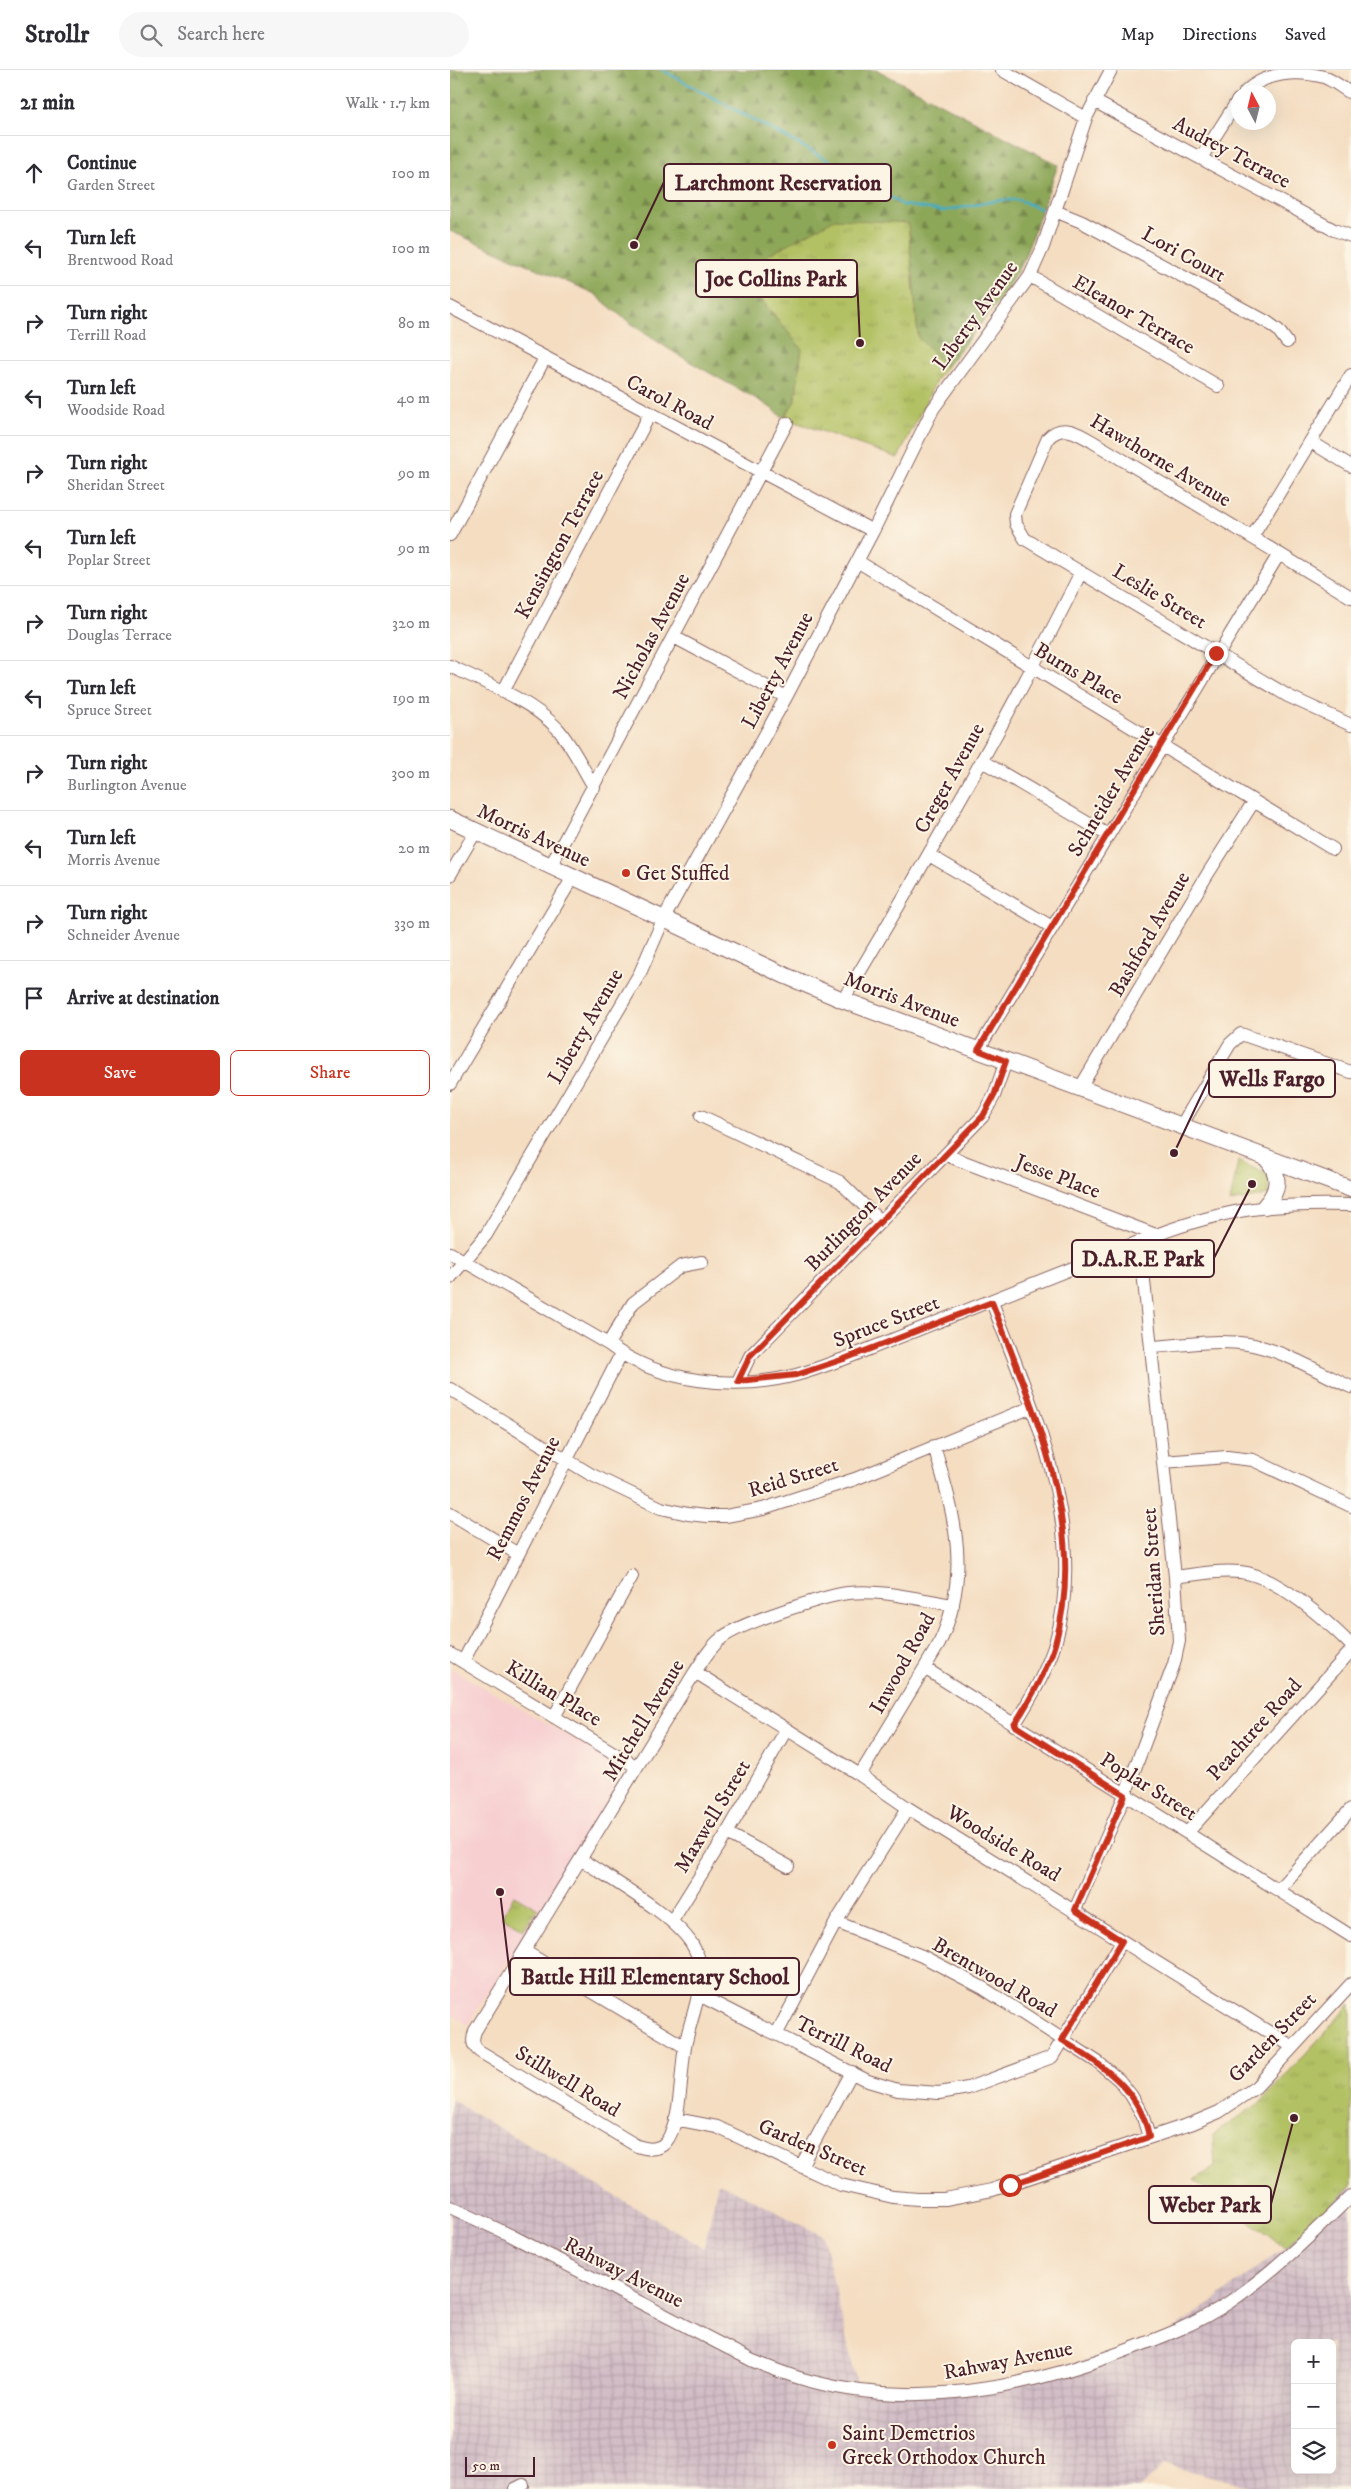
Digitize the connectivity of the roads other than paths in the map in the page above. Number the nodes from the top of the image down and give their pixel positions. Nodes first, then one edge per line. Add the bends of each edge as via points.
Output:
1 (1002, 70) edge
2 (1111, 70) edge
3 (1255, 85) edge
4 (1351, 93) edge
5 (1094, 101) junction
6 (1231, 111) edge
7 (1086, 118) junction
8 (1201, 158) junction
9 (1055, 211) junction
10 (1351, 236) edge
11 (1030, 276) junction
12 (450, 307) edge
13 (1287, 342) dead end
14 (545, 358) junction
15 (1351, 375) edge
16 (1218, 386) dead end
17 (650, 414) junction
18 (787, 423) dead end
19 (1311, 442) junction
20 (1351, 466) edge
21 (760, 473) junction
22 (873, 531) junction
23 (450, 535) edge
24 (1252, 537) junction
25 (1279, 554) junction
26 (858, 561) junction
27 (1081, 572) junction
28 (1351, 597) edge
29 (674, 637) junction
30 (1216, 653) junction
31 (450, 666) edge
32 (1033, 669) junction
33 (503, 692) junction
34 (786, 697) junction
35 (1351, 725) edge
36 (1162, 746) junction
37 (982, 761) junction
38 (594, 787) junction
39 (1254, 800) junction
40 (450, 819) edge
41 (476, 831) junction
42 (1108, 835) junction
43 (1333, 849) dead end
44 (929, 855) junction
45 (550, 867) junction
46 (450, 875) edge
47 (573, 877) junction
48 (664, 918) junction
49 (1052, 927) junction
50 (843, 1000) junction
51 (978, 1050) junction
52 (1006, 1061) junction
53 (1351, 1072) edge
54 (450, 1084) edge
55 (1080, 1088) junction
56 (700, 1116) dead end
57 (1181, 1126) junction
58 (946, 1155) junction
59 (1267, 1159) junction
60 (1351, 1189) edge
61 (1351, 1205) edge
62 (1265, 1206) junction
63 (880, 1221) junction
64 (1156, 1236) junction
65 (1140, 1243) junction
66 (450, 1253) edge
67 (702, 1262) dead end
68 (465, 1263) junction
69 (450, 1278) edge
70 (992, 1302) junction
71 (608, 1344) junction
72 (1152, 1346) junction
73 (621, 1354) junction
74 (738, 1381) junction
75 (1351, 1387) edge
76 (450, 1389) edge
77 (1032, 1407) junction
78 (934, 1446) junction
79 (566, 1458) junction
80 (1163, 1462) junction
81 (1351, 1506) edge
82 (450, 1513) edge
83 (518, 1554) junction
84 (632, 1576) dead end
85 (1176, 1577) junction
86 (953, 1605) junction
87 (1351, 1645) edge
88 (1351, 1651) edge
89 (450, 1654) edge
90 (463, 1662) junction
91 (926, 1669) junction
92 (695, 1672) junction
93 (554, 1717) junction
94 (1014, 1725) junction
95 (786, 1730) junction
96 (637, 1767) junction
97 (860, 1775) junction
98 (1125, 1795) junction
99 (908, 1808) junction
100 (1351, 1809) edge
101 (727, 1833) junction
102 (1187, 1833) junction
103 (582, 1860) junction
104 (788, 1866) dead end
105 (1278, 1890) junction
106 (1075, 1910) junction
107 (672, 1921) junction
108 (836, 1922) junction
109 (1351, 1936) edge
110 (1122, 1941) junction
111 (524, 1951) junction
112 (1351, 1984) edge
113 (697, 1994) junction
114 (475, 2031) joint
115 (777, 2033) junction
116 (1062, 2040) junction
117 (1293, 2046) junction
118 (685, 2047) junction
119 (852, 2072) junction
120 (675, 2119) junction
121 (1149, 2137) junction
122 (801, 2166) junction
123 (1351, 2196) edge
124 (450, 2207) edge

1 - 7 street
2 - 5 street, Liberty Avenue
3 - 4 street via 1265,78 1294,71 1324,77
5 - 7 street, Liberty Avenue
5 - 8 street, Audrey Terrace
6 - 8 street
7 - 9 street, Liberty Avenue
8 - 10 street, Audrey Terrace via 1334,230
9 - 11 street, Liberty Avenue
9 - 13 street, Lori Court via 1082,222 1267,322
11 - 16 street, Eleanor Terrace
11 - 22 street, Liberty Avenue via 933,409
12 - 14 street, Carol Road
14 - 17 street, Carol Road
14 - 23 street
15 - 19 street
17 - 21 street, Carol Road
17 - 33 street, Kensington Terrace
18 - 21 street, Nicholas Avenue
19 - 20 street
19 - 24 street
21 - 22 street, Carol Road
21 - 29 street, Nicholas Avenue
22 - 26 street, Liberty Avenue
24 - 25 street, Hawthorne Avenue
24 - 27 street, Hawthorne Avenue via 1075,431 1063,430 1048,438 1017,505 1016,524 1025,539
25 - 28 street, Hawthorne Avenue
25 - 30 street, Schneider Avenue
26 - 32 street, Burns Place
26 - 34 street, Liberty Avenue
27 - 30 street, Leslie Street
27 - 32 street, Creger Avenue
29 - 34 street
29 - 38 street, Nicholas Avenue
30 - 35 street, Leslie Street via 1288,696
30 - 36 street, Schneider Avenue
31 - 33 street
32 - 36 street, Burns Place
32 - 37 street, Creger Avenue
33 - 38 street via 539,712 556,728 570,744
34 - 48 street, Liberty Avenue
36 - 39 street, Burns Place
36 - 42 street, Schneider Avenue
37 - 42 street
37 - 44 street, Creger Avenue
38 - 45 street, Nicholas Avenue
39 - 43 street, Burns Place
39 - 55 street, Bashford Avenue
40 - 41 main road, Morris Avenue
41 - 45 main road, Morris Avenue
41 - 46 street
42 - 49 street, Schneider Avenue
44 - 49 street
44 - 50 street, Creger Avenue
45 - 47 main road, Morris Avenue
47 - 48 main road, Morris Avenue
47 - 54 street
48 - 50 main road, Morris Avenue
48 - 68 street, Liberty Avenue via 640,973 486,1235
49 - 51 street, Schneider Avenue
50 - 51 main road, Morris Avenue
51 - 52 main road, Morris Avenue
52 - 55 main road, Morris Avenue
52 - 58 street, Burlington Avenue via 983,1116
53 - 57 street via 1241,1034 1230,1044
55 - 57 main road, Morris Avenue
56 - 63 street via 840,1182
57 - 59 main road, Morris Avenue
58 - 63 street, Burlington Avenue
58 - 64 street, Jesse Place
59 - 60 main road, Morris Avenue
59 - 62 main road via 1277,1180 1275,1191
61 - 62 street, Spruce Street
62 - 64 street, Spruce Street via 1208,1218
63 - 74 street, Burlington Avenue via 750,1356
64 - 65 street, Spruce Street
65 - 70 street, Spruce Street
65 - 72 street, Sheridan Street
66 - 68 street, Spruce Street
67 - 71 street via 681,1266 633,1302
68 - 69 street, Liberty Avenue
68 - 71 street, Spruce Street
70 - 74 street, Spruce Street via 796,1375
70 - 77 street
71 - 73 street, Spruce Street
72 - 75 street via 1211,1342 1248,1344
72 - 80 street, Sheridan Street
73 - 74 street, Spruce Street via 666,1374 709,1381
73 - 79 street, Remmos Avenue
76 - 79 street, Reid Street
77 - 78 street, Reid Street
77 - 94 street via 1052,1468 1060,1513 1063,1605 1055,1644 1045,1671
78 - 79 street, Reid Street via 855,1479 763,1509 726,1516 688,1514 651,1504 590,1474
78 - 86 street, Inwood Road via 957,1530 958,1577
79 - 83 street, Remmos Avenue
80 - 81 street via 1228,1457 1253,1460
80 - 85 street, Sheridan Street
82 - 83 street
83 - 90 street, Remmos Avenue
84 - 93 street
85 - 87 street via 1243,1572 1272,1583 1310,1608
85 - 98 street, Sheridan Street via 1180,1619 1174,1664
86 - 91 street, Inwood Road via 949,1624
86 - 92 street, Mitchell Avenue via 873,1593 839,1595 740,1627 710,1649
88 - 102 street, Peachtree Road
89 - 90 street, Killian Place
90 - 93 street, Killian Place
91 - 94 street, Poplar Street
91 - 97 street, Inwood Road
92 - 95 street, Woodside Road
92 - 96 street, Mitchell Avenue
93 - 96 street, Killian Place
94 - 98 street, Poplar Street
95 - 97 street, Woodside Road
95 - 101 street, Maxwell Street
96 - 103 street, Mitchell Avenue
97 - 99 street, Woodside Road
98 - 102 street, Poplar Street
98 - 106 street, Sheridan Street
99 - 106 street, Woodside Road
99 - 108 street
100 - 105 street
101 - 104 street
101 - 107 street, Maxwell Street
102 - 105 street, Poplar Street
103 - 107 street
103 - 111 street, Mitchell Avenue
105 - 109 street, Poplar Street
106 - 110 street, Woodside Road
107 - 113 street via 695,1950 701,1972
108 - 115 street
108 - 116 street, Brentwood Road via 922,1956 982,1988
110 - 116 street, Terrill Road
110 - 117 street, Woodside Road
111 - 114 street, Mitchell Avenue
111 - 118 street
112 - 117 street, Garden Street
113 - 115 street, Terrill Road
113 - 118 street
114 - 120 street, Stillwell Road via 472,2039 479,2051 637,2146 659,2148 666,2142
115 - 119 street, Terrill Road
116 - 119 street, Terrill Road via 1052,2057 955,2090 924,2093 898,2090 868,2081
116 - 121 street, Brentwood Road via 1099,2063 1127,2089 1142,2114
117 - 121 street, Garden Street via 1270,2074 1240,2099 1193,2123
118 - 120 street
119 - 122 street
120 - 122 street, Garden Street via 717,2127
121 - 122 street, Garden Street via 1001,2188 945,2198 893,2197 867,2192 842,2185
123 - 124 street, Rahway Avenue via 1281,2264 1231,2301 1178,2332 1037,2379 953,2394 902,2394 850,2388 787,2374 753,2361

